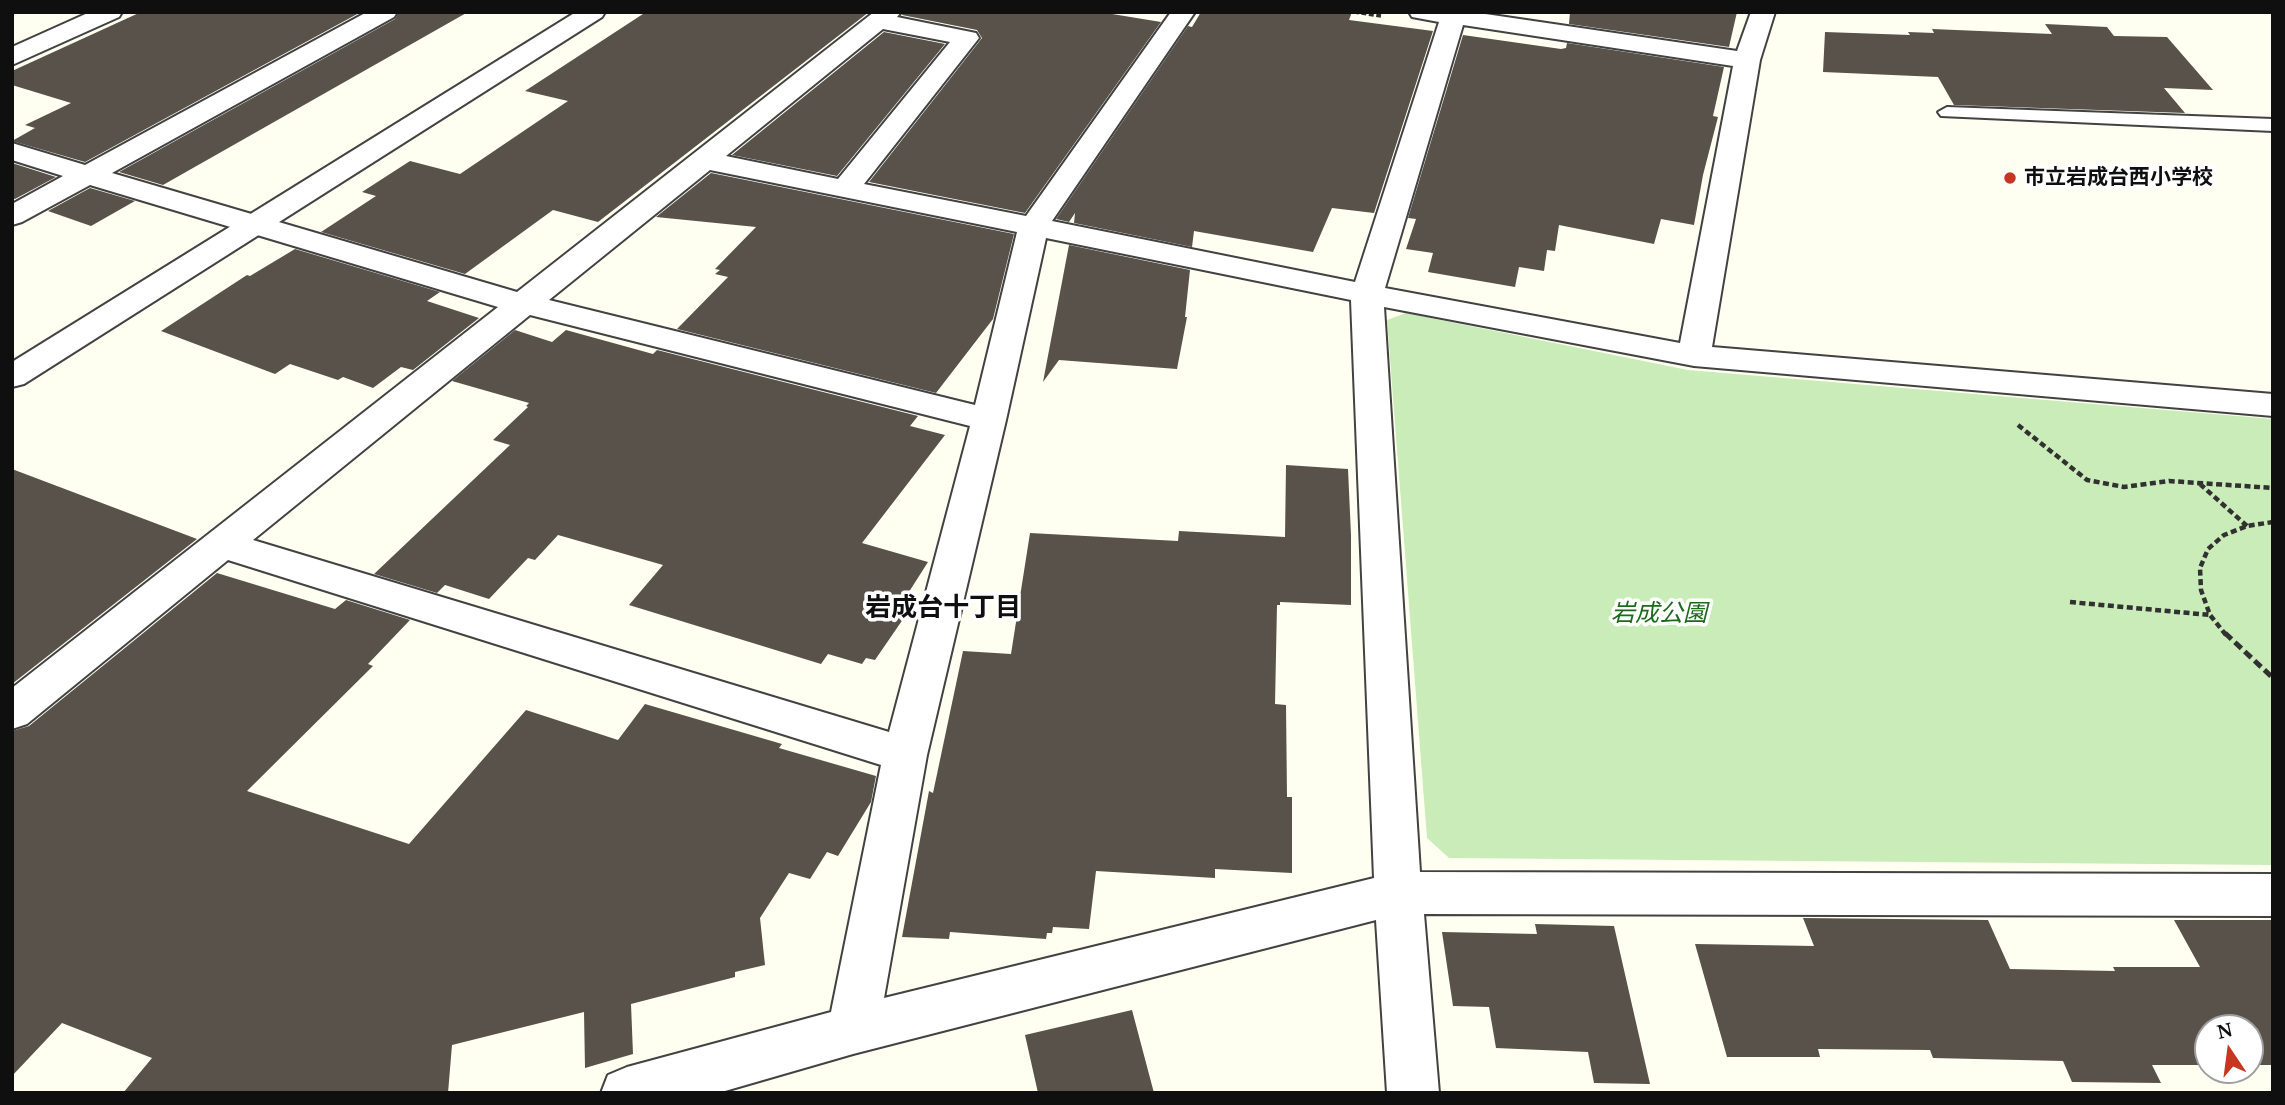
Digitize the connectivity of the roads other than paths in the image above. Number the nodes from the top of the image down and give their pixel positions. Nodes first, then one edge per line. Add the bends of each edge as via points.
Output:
1 (110, 12) edge
2 (385, 12) edge
3 (593, 12) edge
4 (1183, 12) edge
5 (1763, 12) edge
6 (1444, 14) edge
7 (883, 16) edge
8 (12, 57) edge
9 (1747, 60) junction
10 (1947, 112) dead end
11 (2273, 125) edge
12 (12, 151) edge
13 (704, 160) junction
14 (86, 175) junction
15 (845, 189) junction
16 (12, 216) edge
17 (253, 226) junction
18 (1032, 227) junction
19 (1367, 294) junction
20 (524, 304) junction
21 (1694, 356) junction
22 (12, 377) edge
23 (2273, 405) edge
24 (989, 420) junction
25 (223, 545) junction
26 (12, 712) edge
27 (905, 755) junction
28 (1398, 893) junction
29 (2273, 895) edge
30 (853, 1030) junction
31 (627, 1093) edge
32 (1413, 1093) edge

1 - 8 street
2 - 14 street
3 - 17 street
4 - 18 street
5 - 9 street
6 - 9 street
6 - 19 street
7 - 13 street
7 - 15 street via 967,38
9 - 21 street
10 - 11 lane
12 - 14 street
13 - 15 street
13 - 20 street
14 - 16 street
14 - 17 street
15 - 18 street
17 - 20 street
17 - 22 street
18 - 19 street
18 - 24 street
19 - 21 street
19 - 28 street
20 - 24 street
20 - 25 street
21 - 23 street
24 - 27 street
25 - 26 street
25 - 27 street
27 - 30 street
28 - 29 street
28 - 30 street
28 - 32 street
30 - 31 street

